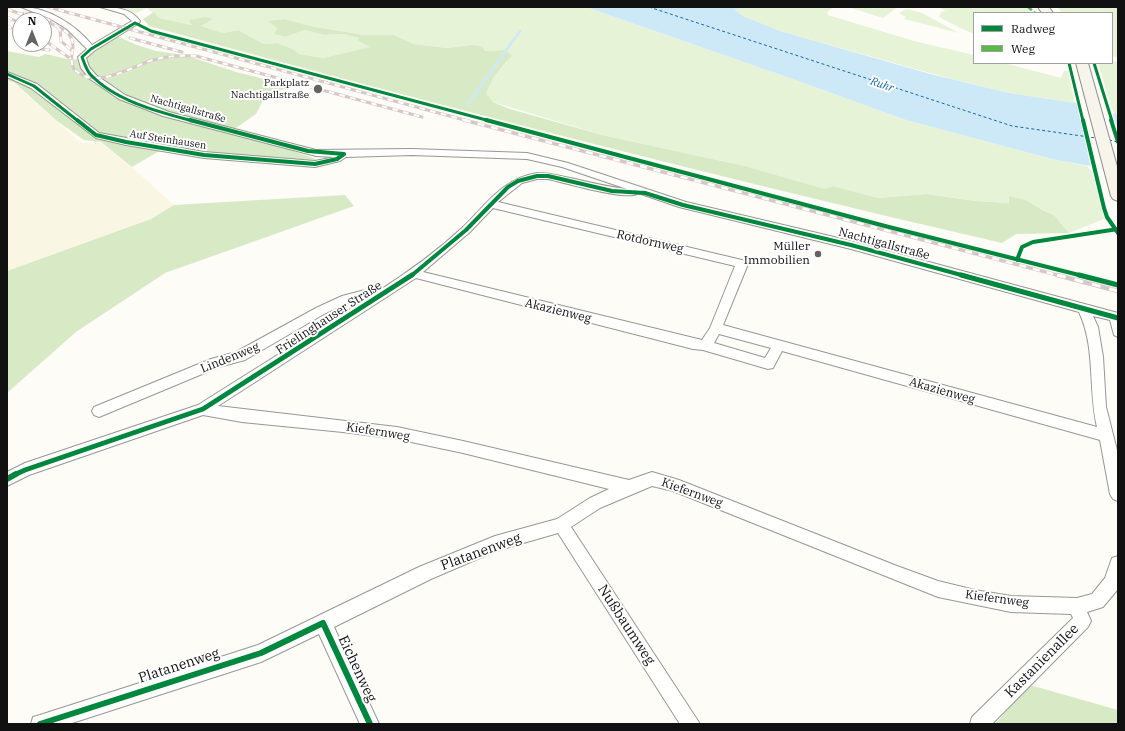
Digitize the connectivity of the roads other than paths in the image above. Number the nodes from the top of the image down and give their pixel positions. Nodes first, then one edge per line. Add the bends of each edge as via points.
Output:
1 (25, 7) edge
2 (104, 7) edge
3 (91, 49) junction
4 (1082, 64) edge
5 (7, 74) edge
6 (344, 154) junction
7 (645, 193) junction
8 (1118, 196) edge
9 (491, 204) junction
10 (414, 274) junction
11 (378, 298) junction
12 (1083, 308) junction
13 (1116, 318) edge
14 (716, 328) junction
15 (1118, 332) edge
16 (703, 345) junction
17 (779, 345) junction
18 (203, 409) junction
19 (99, 411) dead end
20 (1106, 436) junction
21 (7, 479) edge
22 (629, 487) junction
23 (1118, 494) edge
24 (561, 525) junction
25 (1118, 564) edge
26 (1077, 606) junction
27 (323, 624) junction
28 (40, 724) edge
29 (370, 724) edge
30 (690, 724) edge
31 (979, 724) edge

1 - 3 street via 62,21
2 - 3 street via 129,13 136,21
3 - 6 street, Nachtigallstraße via 82,57 86,68 108,89 122,97 166,114 316,153
4 - 8 main road
5 - 6 street, Auf Steinhausen via 34,86 96,135 204,155 315,164 337,159
6 - 7 street, Nachtigallstraße via 412,152 527,156 565,164
7 - 9 street, Frielinghauser Straße via 612,191 548,176 537,176 518,181 508,187
7 - 12 street, Nachtigallstraße via 683,205 851,245
9 - 10 street, Frielinghauser Straße
9 - 14 street, Rotdornweg via 742,264
10 - 11 street, Frielinghauser Straße
10 - 16 street, Akazienweg via 656,336
11 - 18 street, Frielinghauser Straße
11 - 19 street, Lindenweg via 369,293 346,299 240,356 216,363
12 - 13 street, Nachtigallstraße
12 - 20 street via 1093,335 1097,357 1099,407
13 - 15 street
14 - 16 street via 712,339
14 - 17 street, Akazienweg
16 - 17 street, Akazienweg via 768,364
17 - 20 street, Akazienweg
18 - 21 street, Frielinghauser Straße via 25,470
18 - 22 street, Kiefernweg via 236,416 363,428 452,444
20 - 23 street
22 - 24 street, Platanenweg via 595,503
22 - 26 street, Kiefernweg via 652,479 674,485 938,589 1011,604
24 - 27 street, Platanenweg via 495,544 425,573
24 - 30 street, Nußbaumweg
25 - 26 street, Kastanienallee via 1112,583 1097,601
26 - 31 street, Kastanienallee via 1082,621
27 - 28 street, Platanenweg via 261,653
27 - 29 street, Eichenweg

